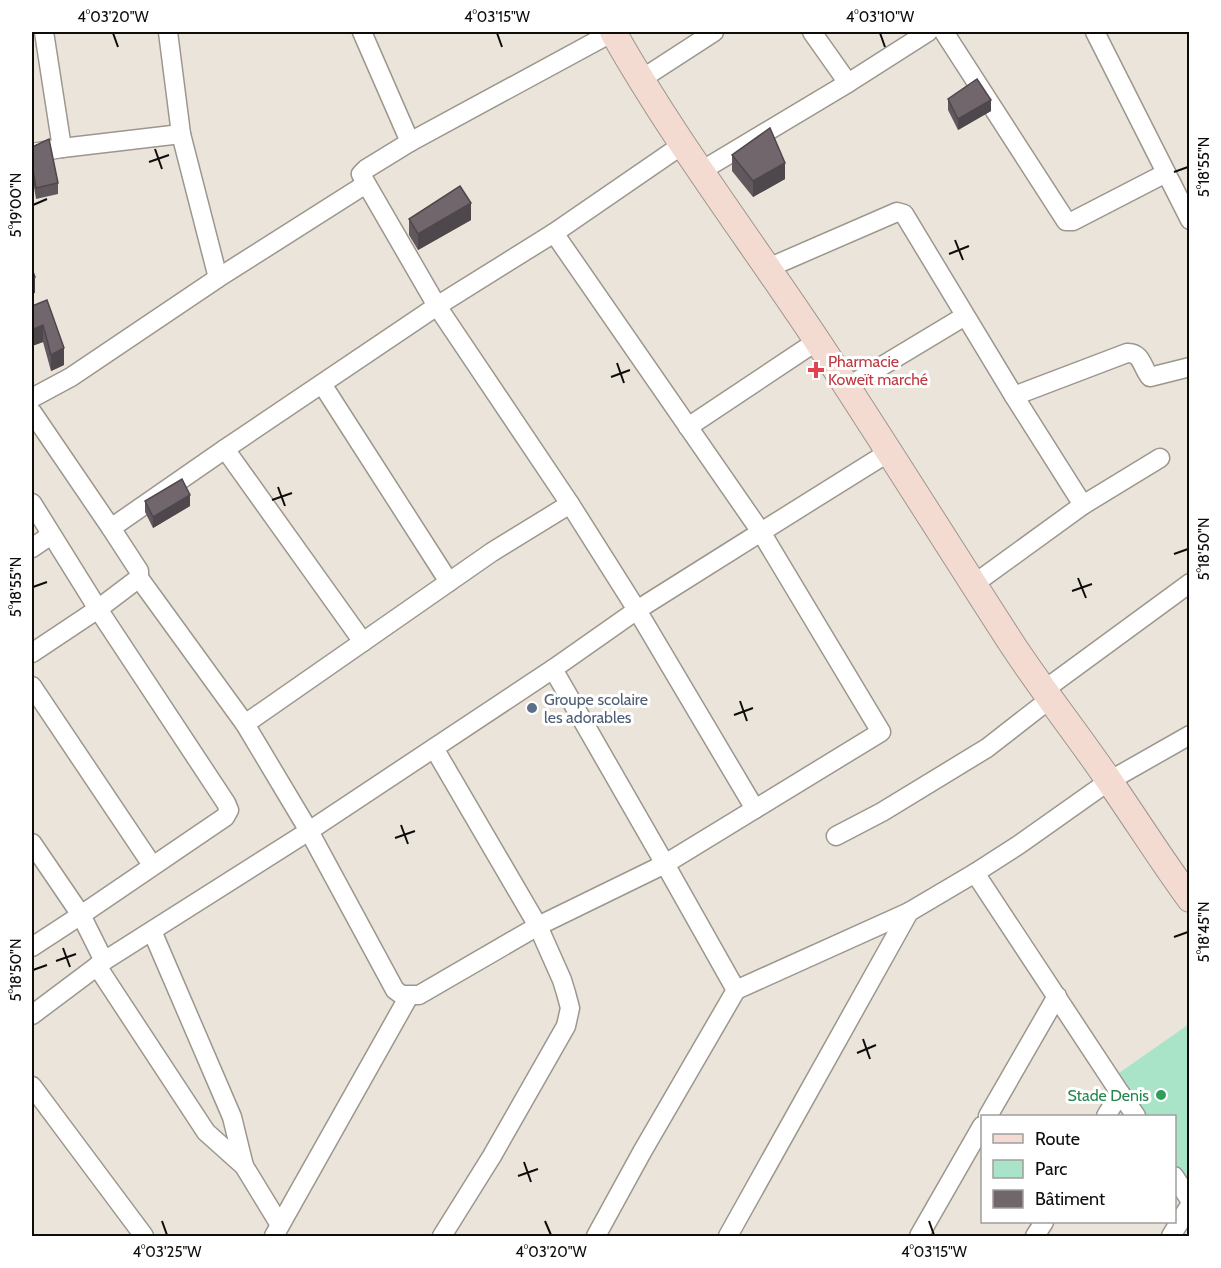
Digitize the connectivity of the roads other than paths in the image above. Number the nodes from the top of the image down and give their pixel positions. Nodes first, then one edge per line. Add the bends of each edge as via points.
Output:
1 (44, 32) edge
2 (168, 32) edge
3 (363, 32) edge
4 (613, 32) edge
5 (714, 32) edge
6 (812, 32) edge
7 (928, 32) edge
8 (944, 32) edge
9 (1095, 32) edge
10 (640, 80) junction
11 (848, 83) junction
12 (181, 134) junction
13 (410, 142) junction
14 (682, 146) junction
15 (62, 148) junction
16 (32, 153) edge
17 (700, 171) junction
18 (1166, 173) junction
19 (366, 184) junction
20 (1190, 220) edge
21 (554, 233) junction
22 (768, 268) junction
23 (218, 278) junction
24 (437, 306) junction
25 (965, 316) junction
26 (817, 341) junction
27 (1190, 367) edge
28 (322, 384) junction
29 (847, 387) junction
30 (1014, 396) junction
31 (32, 399) edge
32 (32, 411) edge
33 (688, 427) junction
34 (225, 449) junction
35 (889, 452) junction
36 (1160, 458) dead end
37 (32, 503) edge
38 (570, 504) junction
39 (1083, 505) junction
40 (111, 528) junction
41 (761, 532) junction
42 (51, 535) junction
43 (32, 548) edge
44 (139, 578) junction
45 (449, 582) junction
46 (1190, 583) edge
47 (974, 584) junction
48 (98, 609) junction
49 (637, 610) junction
50 (363, 642) junction
51 (32, 653) edge
52 (553, 669) junction
53 (32, 686) edge
54 (1047, 695) junction
55 (244, 724) junction
56 (1190, 735) edge
57 (434, 748) junction
58 (1109, 781) junction
59 (755, 809) junction
60 (309, 831) junction
61 (836, 836) dead end
62 (32, 843) edge
63 (664, 864) junction
64 (152, 865) junction
65 (975, 873) junction
66 (1186, 888) edge
67 (909, 912) junction
68 (81, 915) junction
69 (538, 926) junction
70 (152, 931) junction
71 (32, 947) edge
72 (100, 964) junction
73 (736, 990) junction
74 (409, 996) junction
75 (1057, 996) junction
76 (32, 1015) edge
77 (32, 1086) edge
78 (1120, 1093) junction
79 (989, 1115) edge
80 (1107, 1115) edge
81 (1135, 1115) edge
82 (981, 1128) edge
83 (244, 1166) junction
84 (1176, 1179) edge
85 (1190, 1200) edge
86 (1190, 1205) edge
87 (1043, 1223) edge
88 (277, 1231) edge
89 (144, 1236) edge
90 (442, 1236) edge
91 (596, 1236) edge
92 (728, 1236) edge
93 (919, 1236) edge
94 (1035, 1236) edge
95 (1171, 1236) edge

1 - 15 street
2 - 12 street
3 - 13 street
4 - 10 street
4 - 13 street
5 - 10 street
6 - 11 street
7 - 11 street
8 - 18 street via 1066,221 1073,221
9 - 18 street
10 - 14 street
11 - 17 street
12 - 15 street
12 - 23 street
13 - 19 street via 366,169 361,174
14 - 17 street
14 - 21 street
15 - 16 street
17 - 22 street
18 - 20 street
19 - 23 street
19 - 24 street
21 - 24 street
21 - 33 street
22 - 25 street via 897,212 908,219
22 - 26 street
23 - 31 street
24 - 28 street
24 - 38 street
25 - 29 street
25 - 30 street
26 - 29 street
26 - 33 street
27 - 30 street via 1150,377 1138,356 1127,353
28 - 34 street
28 - 45 street
29 - 35 street
30 - 39 street
32 - 40 street
33 - 41 street
34 - 40 street
34 - 50 street
35 - 41 street
35 - 47 street
36 - 39 street
37 - 42 street
38 - 45 street
38 - 49 street
39 - 47 street
40 - 44 street via 139,571
41 - 49 street
41 - 59 street via 881,732
42 - 43 street
42 - 48 street
44 - 48 street
44 - 55 street
45 - 50 street
46 - 54 street
47 - 54 street
48 - 51 street
48 - 64 street via 229,810 225,817
49 - 52 street
49 - 59 street
50 - 55 street
52 - 57 street
52 - 63 street
53 - 64 street
54 - 58 street
54 - 61 street via 987,748
55 - 60 street
56 - 58 street
57 - 60 street
57 - 69 street
58 - 65 street
58 - 66 street
59 - 63 street
60 - 70 street
60 - 74 street via 394,990
62 - 68 street
63 - 69 street
63 - 73 street
64 - 68 street
65 - 67 street
65 - 75 street
67 - 73 street
67 - 92 street
68 - 71 street
68 - 72 street
69 - 74 street via 419,995
69 - 90 street via 566,993 570,1008 566,1026
70 - 72 street
70 - 83 street via 232,1117
72 - 76 street
72 - 83 street via 206,1132
73 - 91 street
74 - 88 street
75 - 78 street
75 - 79 street
77 - 89 street
78 - 80 street
78 - 81 street
82 - 93 street
83 - 88 street
84 - 85 street
86 - 95 street
87 - 94 street

